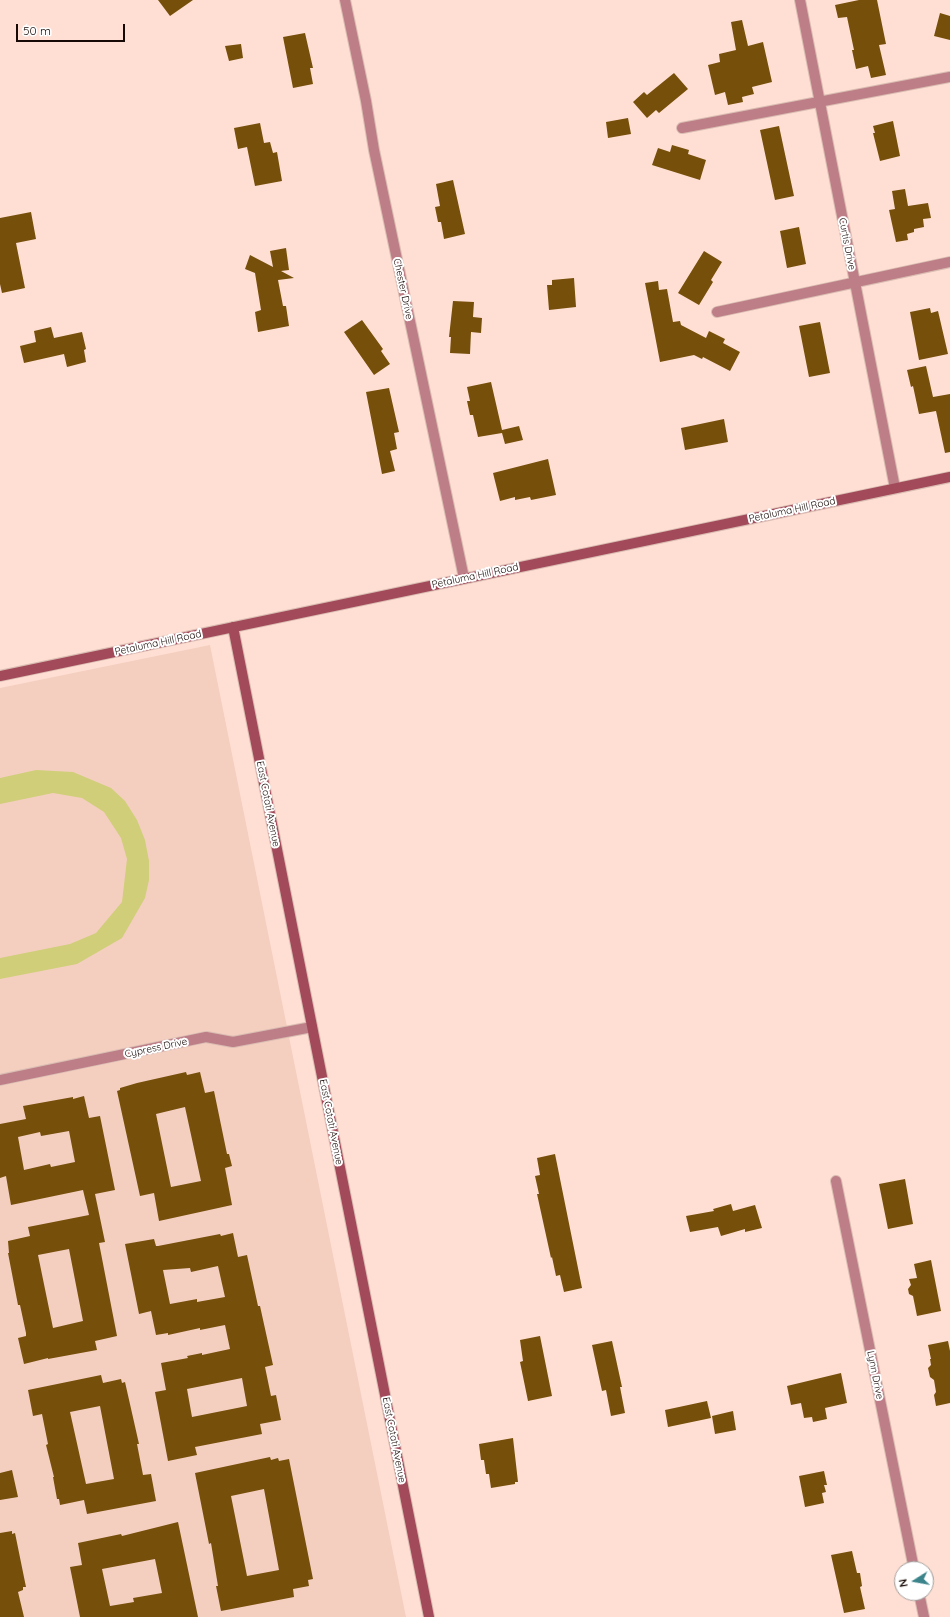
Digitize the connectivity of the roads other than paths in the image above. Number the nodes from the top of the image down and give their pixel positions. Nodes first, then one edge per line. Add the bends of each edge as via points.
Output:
1 (345, 0) edge
2 (800, 0) edge
3 (950, 77) edge
4 (818, 101) junction
5 (682, 128) dead end
6 (950, 262) edge
7 (854, 282) junction
8 (717, 312) dead end
9 (950, 477) edge
10 (895, 488) junction
11 (464, 578) junction
12 (233, 627) junction
13 (0, 676) edge
14 (312, 1028) junction
15 (0, 1080) edge
16 (836, 1181) dead end
17 (912, 1561) edge
18 (921, 1601) edge
19 (429, 1617) edge
20 (924, 1617) edge

1 - 11 street, Chester Drive
2 - 4 street, Curtis Drive
3 - 4 street
4 - 5 street
4 - 7 street, Curtis Drive
6 - 7 street
7 - 8 street
7 - 10 street, Curtis Drive
9 - 10 main road, Petaluma Hill Road
10 - 11 main road, Petaluma Hill Road
11 - 12 main road, Petaluma Hill Road
12 - 13 main road, Petaluma Hill Road
12 - 14 main road, East Cotati Avenue
14 - 15 street, Cypress Drive via 233,1042 206,1037
14 - 19 main road, East Cotati Avenue
16 - 17 street, Lynn Drive
18 - 20 street

